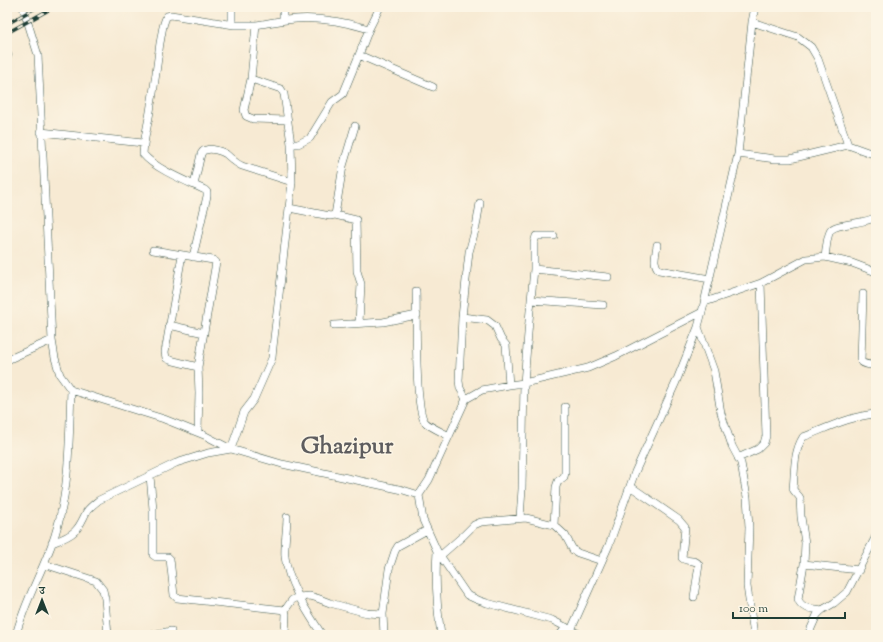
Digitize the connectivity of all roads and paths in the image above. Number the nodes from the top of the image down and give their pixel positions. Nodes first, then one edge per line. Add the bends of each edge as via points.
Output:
1 (23, 7) edge
2 (232, 7) edge
3 (283, 7) edge
4 (380, 7) edge
5 (755, 7) edge
6 (283, 20) junction
7 (752, 22) junction
8 (234, 25) junction
9 (256, 26) junction
10 (369, 29) junction
11 (359, 55) junction
12 (251, 79) junction
13 (432, 87) dead end
14 (288, 120) junction
15 (356, 126) dead end
16 (41, 132) junction
17 (143, 143) junction
18 (291, 144) junction
19 (848, 145) junction
20 (738, 154) junction
21 (876, 155) edge
22 (292, 182) junction
23 (194, 185) junction
24 (480, 203) dead end
25 (289, 208) junction
26 (336, 215) junction
27 (876, 217) edge
28 (554, 236) dead end
29 (656, 245) dead end
30 (153, 250) dead end
31 (182, 255) junction
32 (193, 256) junction
33 (825, 257) junction
34 (534, 269) junction
35 (876, 272) edge
36 (608, 277) dead end
37 (710, 279) junction
38 (761, 283) junction
39 (416, 291) dead end
40 (863, 294) dead end
41 (531, 300) junction
42 (705, 302) junction
43 (603, 305) dead end
44 (702, 312) junction
45 (417, 315) junction
46 (462, 317) junction
47 (359, 323) junction
48 (169, 325) junction
49 (334, 325) dead end
50 (698, 327) junction
51 (204, 332) junction
52 (52, 340) junction
53 (7, 360) edge
54 (876, 365) edge
55 (198, 366) junction
56 (524, 383) junction
57 (509, 385) junction
58 (71, 390) junction
59 (466, 399) junction
60 (565, 407) dead end
61 (876, 414) edge
62 (198, 432) junction
63 (449, 436) junction
64 (231, 448) junction
65 (738, 458) junction
66 (150, 476) junction
67 (630, 486) junction
68 (419, 495) junction
69 (287, 517) dead end
70 (520, 518) junction
71 (554, 526) junction
72 (427, 530) junction
73 (876, 536) edge
74 (52, 543) junction
75 (438, 554) junction
76 (602, 561) junction
77 (44, 564) junction
78 (804, 564) junction
79 (859, 570) junction
80 (298, 597) junction
81 (694, 597) dead end
82 (285, 610) junction
83 (822, 610) junction
84 (383, 614) junction
85 (569, 629) junction
86 (171, 632) dead end
87 (16, 635) edge
88 (108, 635) edge
89 (152, 635) edge
90 (285, 635) edge
91 (322, 635) edge
92 (384, 635) edge
93 (440, 635) edge
94 (560, 635) edge
95 (581, 635) edge
96 (754, 635) edge
97 (808, 635) edge

1 - 16 street via 38,55
2 - 8 street
3 - 6 street
4 - 10 street
5 - 7 street
6 - 9 street
6 - 10 street via 318,19 344,22
7 - 19 street via 798,37 811,46 818,59
7 - 20 street
8 - 9 street
8 - 17 street via 167,16
9 - 12 street
10 - 11 street
11 - 13 street
11 - 18 street via 343,94 332,102 310,138 298,144
12 - 14 street via 281,89
12 - 14 street via 244,110 246,116 253,119
14 - 18 street
15 - 26 street via 343,166
16 - 17 street
16 - 52 street
17 - 23 street via 143,154 147,159
18 - 22 street
19 - 20 street via 790,159
19 - 21 street
20 - 37 street
22 - 23 street via 237,164 224,152 210,149 204,150 201,154
22 - 25 street
23 - 32 street via 205,190 207,196
24 - 46 street via 469,252
25 - 26 street
25 - 64 street via 272,358 254,399 244,412
26 - 47 street via 356,220 357,271 361,284
27 - 33 street via 831,230
28 - 34 street via 536,236
29 - 37 street via 655,266 659,270
30 - 31 street
31 - 32 street
31 - 48 street
32 - 51 street via 216,262
33 - 35 street
33 - 38 street via 806,259
34 - 36 street
34 - 41 street
37 - 42 street
38 - 42 street
38 - 65 street via 766,436 764,443 758,448
39 - 45 street
40 - 54 street via 861,361 868,365
41 - 43 street
41 - 56 street
42 - 44 street
44 - 50 street
44 - 56 street via 588,368
45 - 47 street via 383,322
45 - 63 street via 417,378 421,413 425,423
46 - 57 street via 487,320 495,326 506,346
46 - 59 street via 460,388
47 - 49 street
48 - 51 street
48 - 55 street via 166,358
50 - 65 street via 714,370 721,412
50 - 67 street
51 - 55 street
52 - 53 street
52 - 58 street via 60,375
55 - 62 street
56 - 57 street
56 - 70 street
57 - 59 street via 482,390
58 - 62 street
58 - 74 street via 67,470 60,516
59 - 63 street
60 - 71 street via 566,473 556,487
61 - 78 street via 853,418 803,437 799,443 793,490 800,498 805,543
62 - 64 street
63 - 68 street via 429,480
64 - 66 street via 176,463
64 - 68 street via 282,464
65 - 96 street via 747,498 747,586
66 - 74 street via 99,500 87,511 76,530
66 - 82 street via 153,555 169,558 174,596
67 - 76 street
67 - 81 street via 684,527 682,558 696,561 699,565
68 - 72 street
69 - 80 street via 285,556
70 - 71 street
70 - 75 street via 474,525
71 - 76 street via 565,535 573,550
72 - 75 street
72 - 84 street via 398,546 394,551
73 - 79 street
74 - 77 street
75 - 85 street via 467,596 552,620
75 - 93 street via 436,566
76 - 85 street
77 - 87 street
77 - 88 street via 96,581 103,590 105,599
78 - 79 street
78 - 83 street via 798,599 803,607
79 - 83 street via 847,592
80 - 82 street via 292,600
80 - 84 street via 310,596 367,613
80 - 91 street
82 - 90 street
83 - 97 street
84 - 92 street
85 - 94 street
85 - 95 street
86 - 89 street

